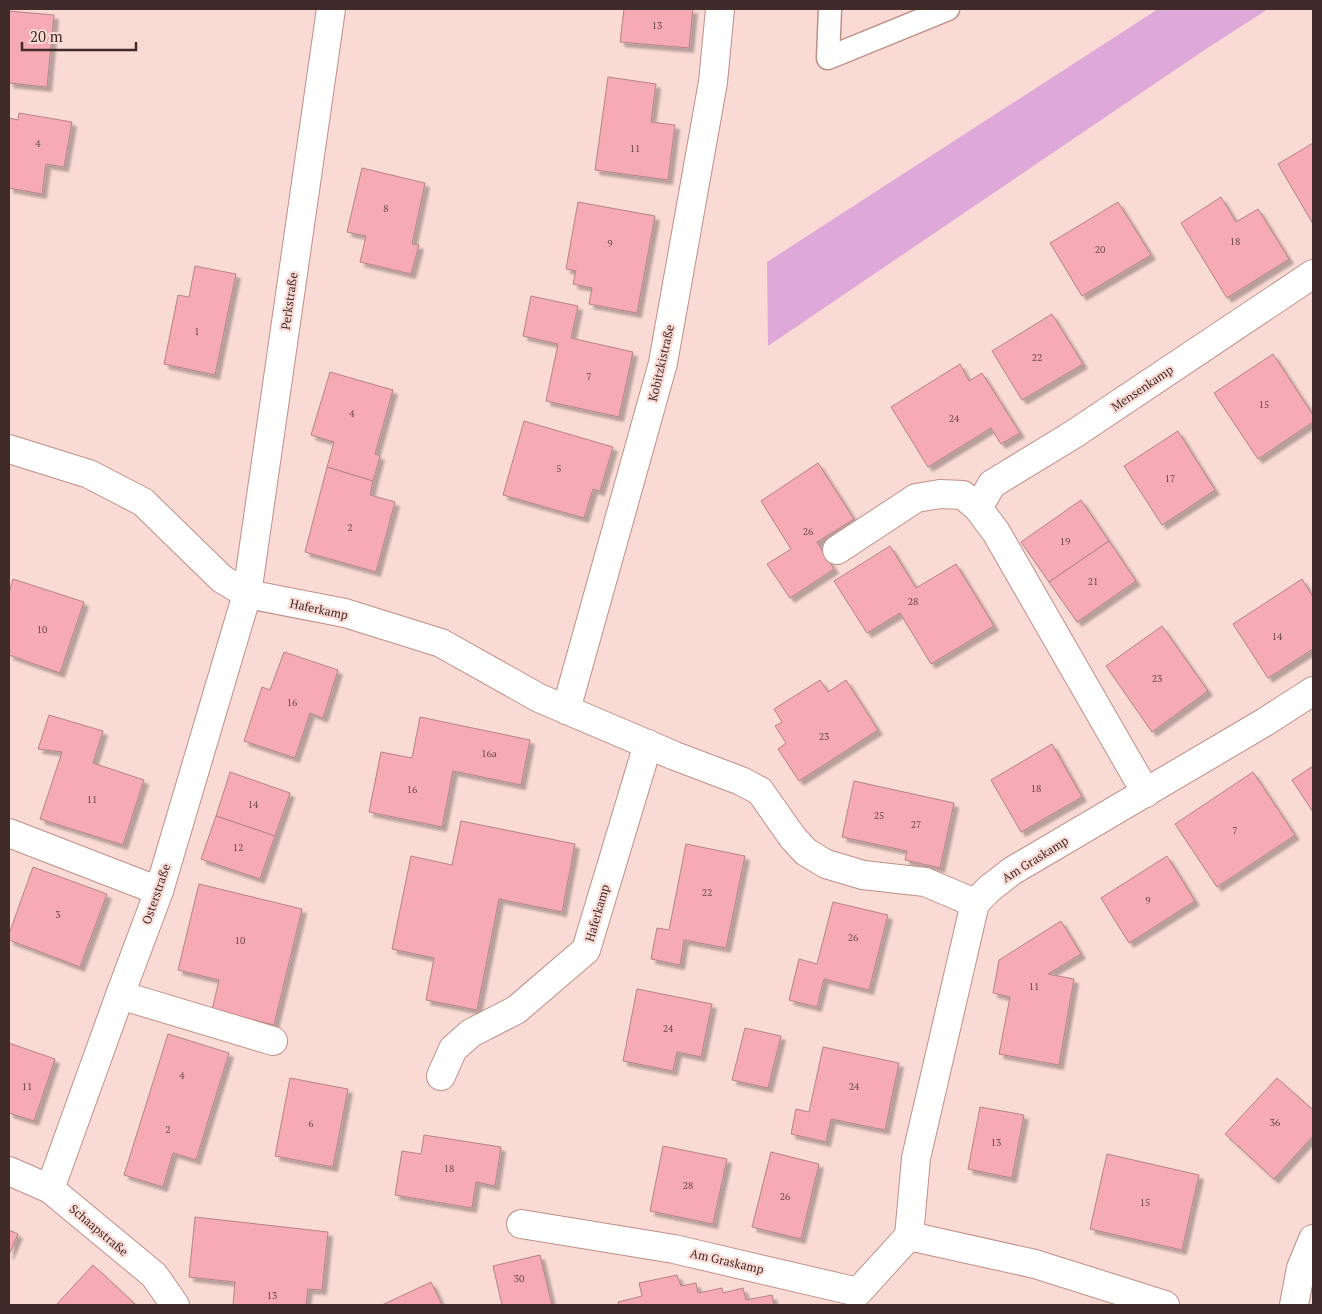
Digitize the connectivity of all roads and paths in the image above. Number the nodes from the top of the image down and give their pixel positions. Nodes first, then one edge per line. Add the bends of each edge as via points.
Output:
1 (331, 9) edge
2 (720, 9) edge
3 (830, 9) edge
4 (948, 9) edge
5 (1313, 274) edge
6 (9, 449) edge
7 (978, 508) junction
8 (837, 550) dead end
9 (247, 594) junction
10 (1313, 691) edge
11 (566, 710) junction
12 (648, 744) junction
13 (1146, 793) junction
14 (9, 833) edge
15 (159, 891) junction
16 (975, 903) junction
17 (120, 995) junction
18 (273, 1041) dead end
19 (442, 1076) dead end
20 (9, 1171) edge
21 (50, 1189) junction
22 (522, 1224) dead end
23 (909, 1236) junction
24 (1313, 1239) edge
25 (853, 1298) edge
26 (175, 1305) edge
27 (1165, 1305) edge
28 (1294, 1305) edge

1 - 9 street, Perkstraße
2 - 11 street, Kobitzkistraße via 712,82 664,363
3 - 4 lane via 828,58
5 - 7 street, Mensenkamp via 1074,434 992,484
6 - 9 street, Haferkamp via 89,474 142,502 222,579
7 - 8 street via 964,495 916,498
7 - 13 street via 996,532
9 - 11 street, Haferkamp via 345,614 441,643
9 - 15 street, Osterstraße
10 - 13 street, Am Graskamp
11 - 12 street, Haferkamp
12 - 16 street, Haferkamp via 760,790 793,838 806,852 826,864 862,875 925,882
12 - 19 street, Haferkamp via 586,950 516,1010 471,1033 453,1049
13 - 16 street, Am Graskamp via 1012,871
14 - 15 street
15 - 17 street, Osterstraße
16 - 23 street via 916,1158
17 - 18 street
17 - 21 street, Osterstraße
20 - 21 street, Schaapstraße
21 - 26 street, Schaapstraße via 154,1275
22 - 25 street, Am Graskamp via 674,1249
23 - 25 street, Am Graskamp
23 - 27 street via 1035,1264
24 - 28 street via 1302,1268

